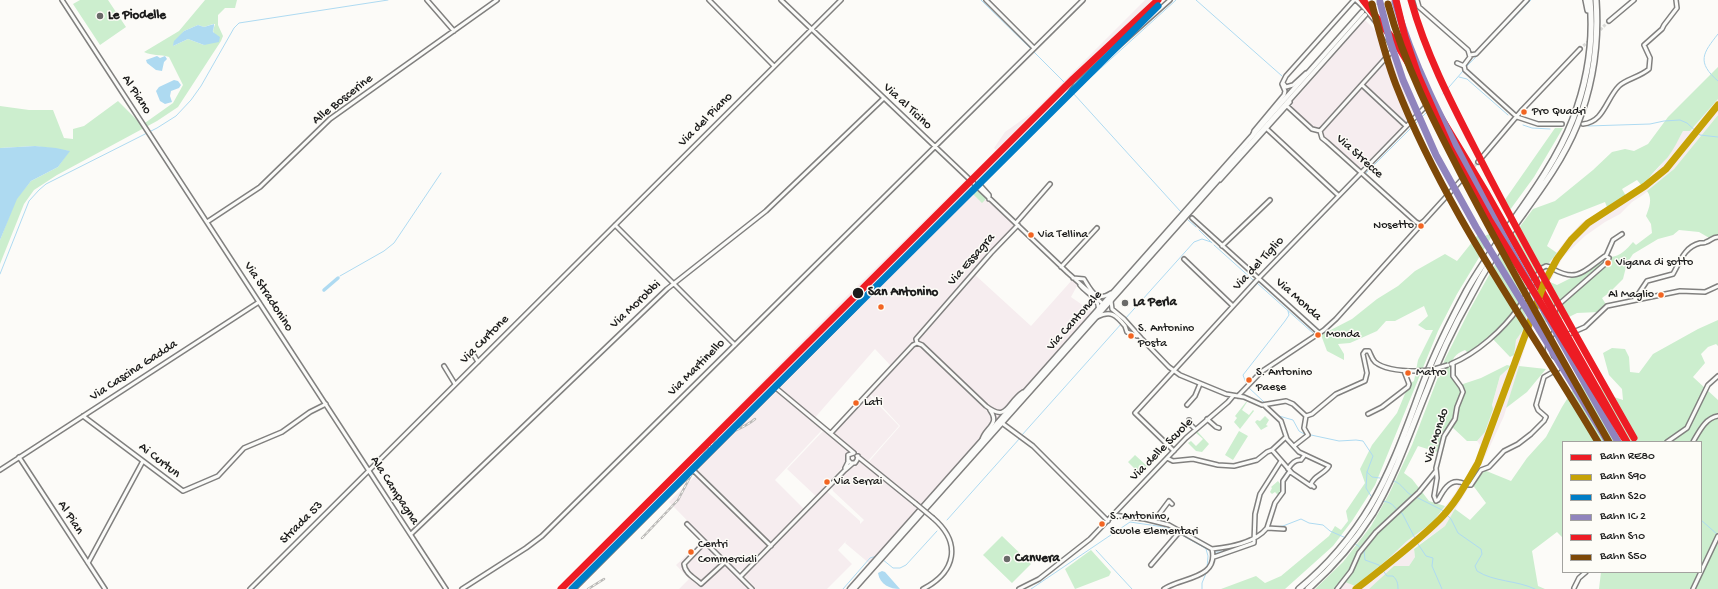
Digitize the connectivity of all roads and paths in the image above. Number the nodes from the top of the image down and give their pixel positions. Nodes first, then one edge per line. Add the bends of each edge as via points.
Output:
1 (62, 0) edge
2 (427, 0) edge
3 (497, 0) edge
4 (709, 0) edge
5 (781, 0) edge
6 (841, 0) edge
7 (986, 0) edge
8 (1083, 0) edge
9 (1170, 0) edge
10 (1355, 0) edge
11 (1417, 0) edge
12 (1527, 0) edge
13 (1586, 0) edge
14 (1590, 0) edge
15 (1596, 0) edge
16 (1600, 0) edge
17 (1634, 0) edge
18 (1676, 0) edge
19 (1609, 21) tunnel mouth
20 (1591, 26) junction
21 (1597, 26) junction
22 (812, 29) junction
23 (454, 32) junction
24 (1580, 49) tunnel mouth
25 (1033, 50) junction
26 (1470, 55) junction
27 (1457, 63) dead end
28 (1464, 65) junction
29 (774, 66) junction
30 (1307, 73) junction
31 (1283, 83) junction
32 (1293, 85) junction
33 (1362, 85) junction
34 (1284, 95) junction
35 (884, 98) junction
36 (1285, 103) junction
37 (1428, 104) dead end
38 (1517, 117) junction
39 (1562, 124) dead end
40 (1583, 124) dead end
41 (1406, 126) junction
42 (1267, 129) junction
43 (1320, 131) junction
44 (1253, 135) junction
45 (935, 147) junction
46 (1478, 162) tunnel mouth
47 (1362, 174) junction
48 (1465, 176) tunnel mouth
49 (1050, 184) dead end
50 (1211, 188) junction
51 (1338, 195) junction
52 (990, 199) junction
53 (1270, 200) dead end
54 (194, 201) joint
55 (1191, 210) junction
56 (1192, 218) junction
57 (207, 222) junction
58 (1180, 222) junction
59 (1017, 224) junction
60 (1420, 224) junction
61 (616, 225) junction
62 (1096, 228) dead end
63 (1622, 234) dead end
64 (1718, 238) edge
65 (1222, 246) junction
66 (1606, 256) junction
67 (1184, 259) dead end
68 (1061, 267) junction
69 (1550, 267) dead end
70 (1554, 269) dead end
71 (1072, 277) junction
72 (1080, 278) junction
73 (1258, 280) junction
74 (1078, 282) junction
75 (673, 284) junction
76 (1718, 286) edge
77 (1086, 287) junction
78 (1115, 291) junction
79 (1111, 300) junction
80 (1633, 300) junction
81 (259, 302) junction
82 (1102, 303) dead end
83 (857, 306) dead end
84 (1233, 306) junction
85 (1108, 307) dead end
86 (1097, 311) junction
87 (1096, 317) junction
88 (1123, 321) junction
89 (1131, 327) junction
90 (1127, 332) junction
91 (1555, 332) junction
92 (1319, 333) junction
93 (1141, 338) junction
94 (917, 343) junction
95 (735, 345) junction
96 (472, 352) dead end
97 (478, 362) junction
98 (1453, 363) junction
99 (444, 366) dead end
100 (1173, 371) junction
101 (1404, 371) junction
102 (1718, 376) edge
103 (455, 384) junction
104 (1200, 384) junction
105 (776, 388) junction
106 (1027, 390) junction
107 (1233, 396) junction
108 (1238, 396) junction
109 (326, 404) junction
110 (1187, 405) dead end
111 (1266, 405) junction
112 (986, 406) junction
113 (1368, 414) dead end
114 (83, 416) junction
115 (1306, 416) junction
116 (1718, 416) edge
117 (1207, 419) junction
118 (1190, 420) dead end
119 (1002, 423) junction
120 (1219, 428) dead end
121 (1195, 429) junction
122 (831, 433) junction
123 (1286, 437) junction
124 (981, 441) junction
125 (1668, 441) edge
126 (1694, 441) edge
127 (845, 446) junction
128 (1294, 446) junction
129 (1272, 450) junction
130 (1174, 451) junction
131 (854, 453) junction
132 (848, 455) junction
133 (858, 456) junction
134 (1207, 456) dead end
135 (1304, 456) junction
136 (19, 457) junction
137 (1167, 458) junction
138 (848, 460) junction
139 (142, 461) junction
140 (1204, 461) junction
141 (1281, 461) junction
142 (855, 462) junction
143 (865, 462) junction
144 (0, 470) edge
145 (369, 470) junction
146 (693, 470) junction
147 (845, 470) junction
148 (1289, 470) junction
149 (1436, 471) junction
150 (1389, 476) junction
151 (1169, 501) dead end
152 (1113, 515) junction
153 (1108, 521) junction
154 (1154, 521) junction
155 (687, 524) dead end
156 (1268, 528) junction
157 (1284, 528) dead end
158 (1180, 532) junction
159 (410, 534) junction
160 (1354, 536) junction
161 (1718, 537) edge
162 (1254, 539) junction
163 (705, 542) junction
164 (771, 546) junction
165 (1213, 553) junction
166 (881, 557) junction
167 (725, 562) junction
168 (88, 563) junction
169 (1151, 565) dead end
170 (1702, 572) edge
171 (1585, 573) edge
172 (1701, 573) edge
173 (740, 577) junction
174 (932, 584) junction
175 (928, 588) edge
176 (933, 588) edge
177 (1574, 588) dead end
178 (105, 589) edge
179 (250, 589) edge
180 (446, 589) edge
181 (462, 589) edge
182 (574, 589) edge
183 (752, 589) edge
184 (850, 589) edge
185 (854, 589) edge
186 (923, 589) edge
187 (1019, 589) edge
188 (1164, 589) edge
189 (1299, 589) edge
190 (1308, 589) edge
191 (1337, 589) edge
192 (1694, 589) edge

1 - 54 street, Al Piano
2 - 23 street
3 - 23 street, Alle Boscerine
4 - 29 street
5 - 22 street, Via al Ticino
6 - 22 street, Via del Piano
7 - 25 street
8 - 25 street, Via Martinello
9 - 52 street via 1073,88 980,184
10 - 31 street via 1288,73
10 - 33 street via 1377,25 1392,48 1390,54
11 - 26 street via 1419,6 1467,49
12 - 26 street via 1476,54
13 - 20 highway
14 - 20 highway
15 - 21 highway
16 - 21 highway
17 - 19 street
18 - 40 street via 1677,8 1662,29 1644,45 1650,58 1649,69 1620,85 1597,118
20 - 150 highway via 1586,75 1568,131 1547,170 1490,252 1456,312 1431,365
21 - 150 highway via 1589,88 1574,132 1554,170 1493,258 1460,315
22 - 29 street, Via del Piano
22 - 35 street, Via al Ticino
23 - 57 street, Alle Boscerine via 330,119 260,187
24 - 38 street
25 - 45 street, Via Martinello
26 - 28 street
27 - 28 street
28 - 38 street via 1465,70
29 - 61 street, Via del Piano
30 - 32 street
30 - 36 main road
30 - 36 main road via 1363,13
31 - 32 street via 1288,87
31 - 34 street
32 - 34 street
33 - 41 street
33 - 43 street
34 - 44 street
35 - 45 street, Via al Ticino
35 - 75 street, Via Morobbi via 771,207
36 - 42 street
36 - 43 street, Via Strecce via 1312,129
36 - 44 main road, Via Cantonale
36 - 50 main road, Via Cantonale
37 - 41 street, Via del Tiglio
38 - 39 street via 1538,124
38 - 46 street
41 - 47 street, Via del Tiglio
42 - 50 street
42 - 51 street
43 - 47 street, Via Strecce via 1322,138
44 - 78 main road, Via Cantonale
45 - 52 street, Via al Ticino
45 - 95 street, Via Martinello
47 - 51 street, Via del Tiglio
47 - 60 street, Via Strecce
48 - 60 street
49 - 59 street
50 - 55 main road, Via Cantonale
51 - 73 street, Via del Tiglio
52 - 59 street, Via al Ticino
53 - 65 street
54 - 57 street, Via Stradonino
55 - 56 street
55 - 58 main road, Via Cantonale
56 - 58 street
56 - 65 street, Via Monda
57 - 81 street, Via Stradonino
58 - 79 main road, Via Cantonale
59 - 68 street, Via al Ticino
59 - 94 street, Via Essagra via 916,339
60 - 92 street via 1344,312
61 - 75 street
61 - 97 street, Via Curtone
62 - 68 street
63 - 66 street via 1613,240
64 - 80 street via 1712,238 1689,250 1679,260 1673,274 1648,281
65 - 73 street, Via Monda
66 - 70 street via 1575,276 1565,275
66 - 91 street via 1609,258 1607,262 1557,306
67 - 84 street
68 - 71 street, Via al Ticino
69 - 98 street via 1543,267 1518,308 1504,324 1473,352
71 - 72 street
71 - 74 street, Via al Ticino
72 - 74 street
72 - 77 street via 1084,279
73 - 84 street, Via del Tiglio
73 - 92 street, Via Monda
74 - 77 street
74 - 86 street via 1097,302
75 - 95 street
75 - 159 street, Via Morobbi
76 - 80 street via 1707,292 1681,290
77 - 78 street via 1100,297
77 - 82 street
78 - 86 main road, Via Cantonale
79 - 87 main road, Via Cantonale
79 - 88 street via 1111,307
80 - 91 street via 1606,306 1586,326 1568,335 1561,337
81 - 109 street, Via Stradonino
81 - 114 street, Via Cascina Gadda
83 - 105 street
84 - 100 street, Via del Tiglio
85 - 88 street
86 - 106 main road, Via Cantonale
87 - 88 street via 1110,313
87 - 119 main road, Via Cantonale
88 - 89 street
88 - 90 street
89 - 90 street via 1132,331
89 - 93 street
90 - 93 street
91 - 149 street, Via Mondo via 1547,352 1558,369 1547,374 1542,380 1536,405 1546,417 1544,421 1526,438 1501,454 1489,467 1480,470 1470,485 1453,482 1436,501
92 - 108 street via 1260,372
93 - 100 street
94 - 112 street
94 - 122 street, Via Essagra
95 - 181 street, Via Martinello via 542,536
96 - 97 street
97 - 103 street, Via Curtone
98 - 101 street, bridge via 1431,370
98 - 149 street, Via Mondo via 1453,375 1463,394 1455,419 1444,436
99 - 103 street
100 - 104 street
100 - 130 street, Via del Tiglio via 1135,414
101 - 113 street via 1408,387 1382,407
101 - 115 street via 1378,364 1369,351 1365,351 1365,381 1336,394
102 - 125 street via 1711,381 1687,428
103 - 145 street, Via Curtone
104 - 107 street
104 - 110 street via 1195,396
105 - 122 street
105 - 146 street
106 - 112 street via 1001,413 995,413
106 - 124 main road, Via Cantonale
107 - 108 street
107 - 117 street, Via delle Scuole
108 - 111 street
109 - 139 street, Ai Curtun via 282,432 244,448 218,476 186,490 180,490
109 - 145 street, Ala Campagna
111 - 115 street via 1286,401
111 - 123 street via 1281,421
112 - 124 street via 993,416 993,421
114 - 136 street, Via Cascina Gadda
114 - 139 street, Ai Curtun
115 - 128 street via 1304,429 1308,435
116 - 126 street via 1707,421
117 - 120 street
117 - 121 street, Via delle Scuole
118 - 121 street
119 - 153 street via 1038,452
119 - 166 main road, Via Cantonale
121 - 130 street, Via delle Scuole
122 - 127 street
123 - 128 street
123 - 129 street
124 - 166 main road, Via Cantonale
127 - 131 street
127 - 132 street
128 - 135 street
129 - 140 street via 1254,461 1233,466
129 - 141 street
130 - 137 street, Via delle Scuole
131 - 132 street
131 - 133 street
132 - 138 street
133 - 142 street
133 - 143 street
134 - 140 street
135 - 148 street via 1293,463
135 - 148 street via 1329,468 1312,480 1313,487
136 - 144 street, Via Cascina Gadda
136 - 168 street, Al Pian
137 - 140 street via 1173,461
137 - 152 street, Via delle Scuole
138 - 142 street
138 - 147 street
139 - 168 street
141 - 148 street
141 - 162 street via 1260,494 1255,514
142 - 143 street
142 - 147 street
143 - 174 street, bridge via 933,518 947,534 952,550 951,558 941,577
145 - 159 street, Ala Campagna
145 - 179 street, Strada 53
146 - 164 street
146 - 182 street
147 - 164 street
148 - 156 street
149 - 191 street via 1419,492 1378,529 1359,553 1351,571
150 - 160 highway
151 - 154 street
152 - 153 street, Via delle Scuole
152 - 154 street
153 - 187 street, Via delle Scuole via 1036,581
154 - 158 street via 1169,525
155 - 163 street
156 - 157 street
156 - 162 street
158 - 165 street
158 - 169 street
159 - 180 street, Ala Campagna
160 - 189 highway
160 - 190 highway via 1350,545 1332,566
161 - 170 street
162 - 165 street
162 - 165 street via 1250,544
163 - 167 street
163 - 167 street via 684,564 686,570 702,582
164 - 173 street
165 - 188 street via 1211,567 1200,575
166 - 184 main road
166 - 185 main road
167 - 173 street
168 - 178 street, Al Pian
171 - 177 street
172 - 192 street
173 - 183 street
174 - 175 street
174 - 176 street
175 - 186 street

